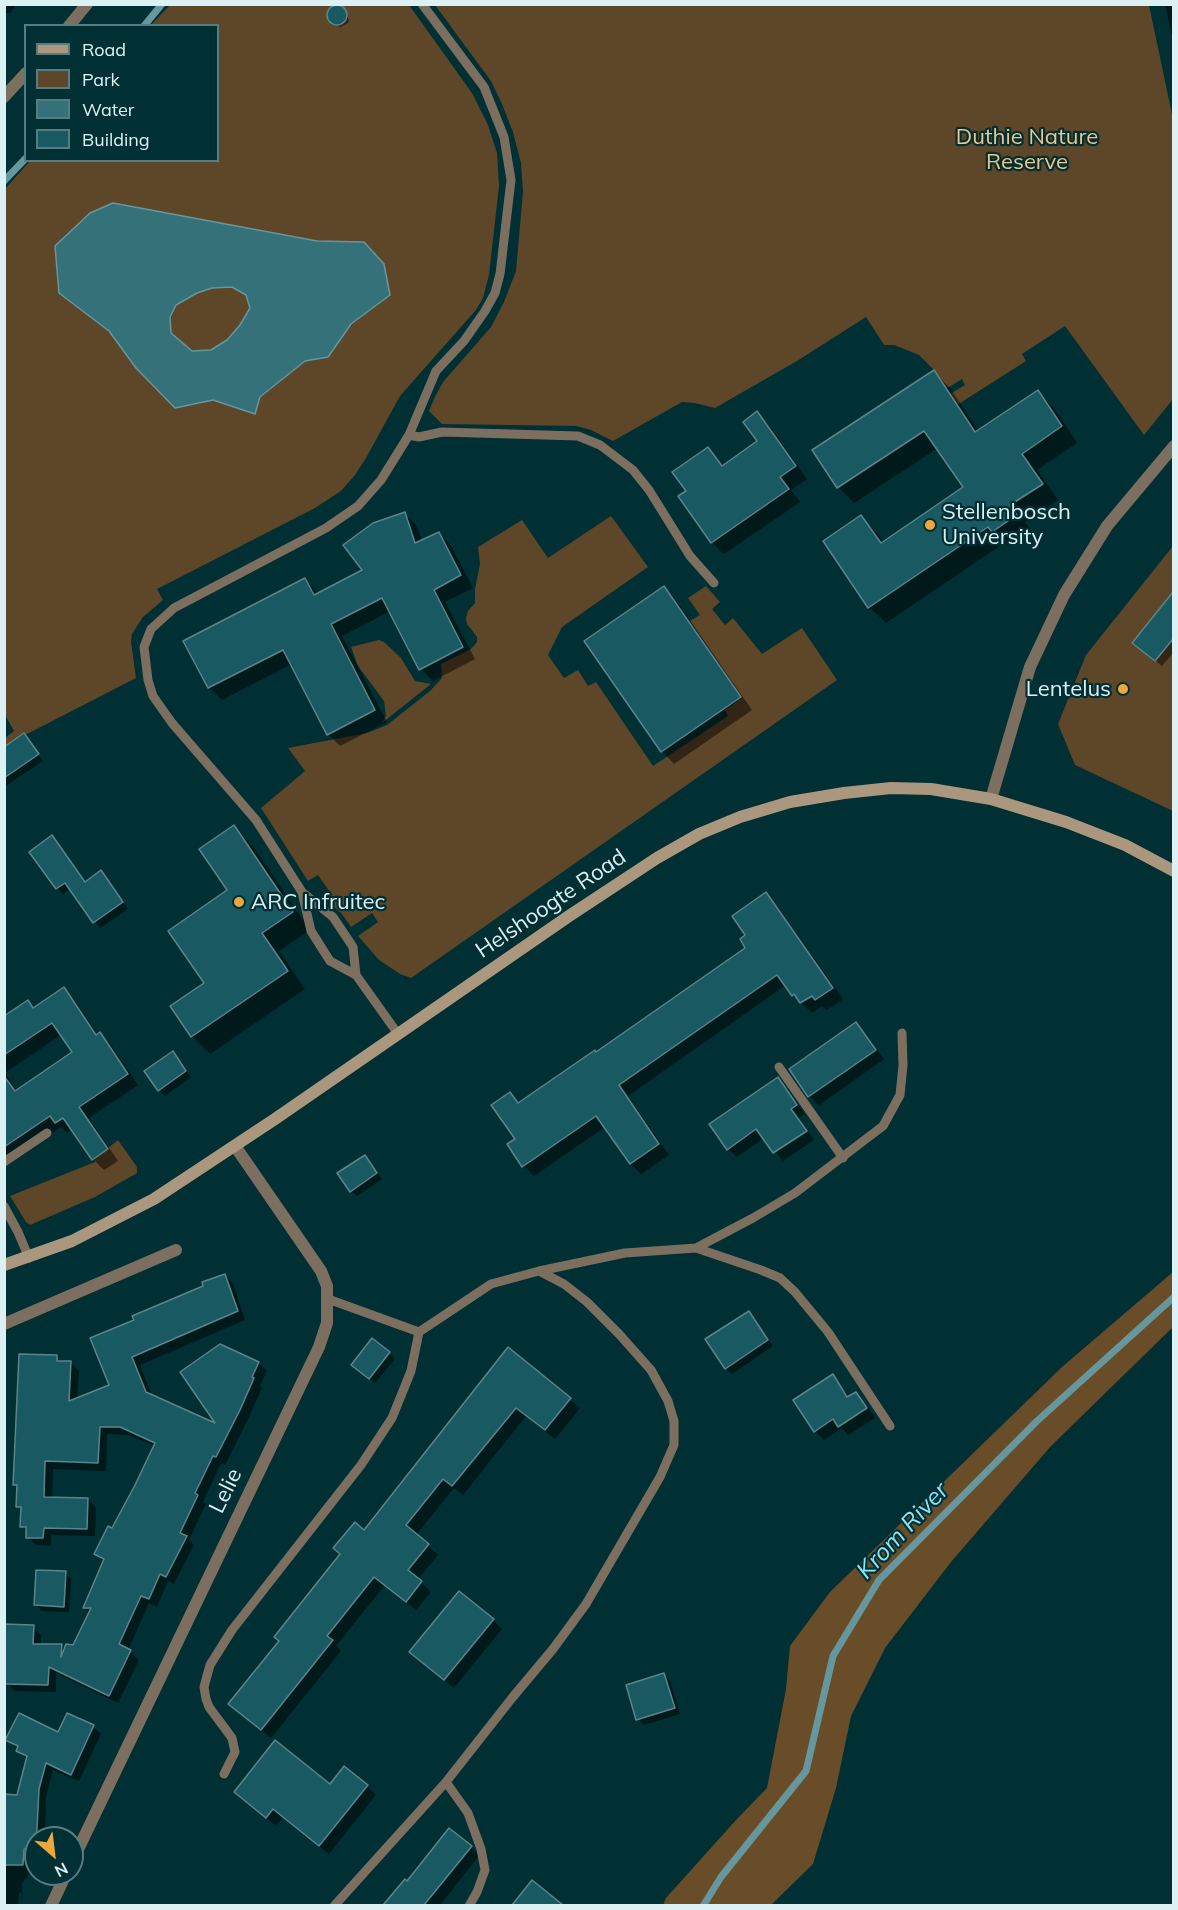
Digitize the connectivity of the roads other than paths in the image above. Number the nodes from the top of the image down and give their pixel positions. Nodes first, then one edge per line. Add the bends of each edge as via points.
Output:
1 (87, 4) edge
2 (422, 4) edge
3 (71, 24) edge
4 (24, 75) edge
5 (4, 96) edge
6 (409, 435) junction
7 (1173, 446) edge
8 (714, 583) dead end
9 (991, 799) junction
10 (1173, 871) edge
11 (302, 892) junction
12 (356, 975) junction
13 (902, 1033) dead end
14 (398, 1034) junction
15 (779, 1067) dead end
16 (47, 1133) dead end
17 (235, 1146) junction
18 (843, 1158) junction
19 (4, 1162) edge
20 (4, 1206) edge
21 (696, 1248) junction
22 (177, 1250) dead end
23 (28, 1258) junction
24 (4, 1265) edge
25 (539, 1271) junction
26 (328, 1299) junction
27 (4, 1324) edge
28 (419, 1332) junction
29 (890, 1426) dead end
30 (224, 1774) dead end
31 (446, 1782) junction
32 (84, 1837) edge
33 (60, 1886) edge
34 (51, 1905) edge
35 (334, 1905) edge
36 (469, 1905) edge

1 - 3 street
2 - 6 lane via 484,87 504,137 511,180 501,274 495,293 464,341 436,371
4 - 5 street
6 - 8 lane via 442,432 578,436 600,445 633,470 690,556
6 - 11 lane via 381,480 358,506 326,528 174,608 151,629 144,647 153,696 256,820
7 - 9 street via 1107,526 1064,595 1029,667
9 - 10 main road, Helshoogte Road via 1125,845
9 - 14 main road, Helshoogte Road via 931,789 891,788 790,802 740,817 657,858
11 - 12 lane via 333,917 353,947
11 - 12 lane via 311,931 330,961
12 - 14 lane
13 - 18 lane via 902,1080 897,1103 883,1126
14 - 17 main road, Helshoogte Road
15 - 18 lane
16 - 19 lane
17 - 23 main road, Helshoogte Road via 134,1210
17 - 26 street, Lelie via 321,1271
18 - 21 lane via 795,1193
20 - 23 lane
21 - 25 lane via 625,1253
21 - 29 lane via 780,1278 828,1332
22 - 27 street
23 - 24 main road, Helshoogte Road
25 - 28 lane via 491,1284
25 - 31 lane via 587,1302 651,1370 668,1401 674,1421 674,1445 660,1477 586,1604
26 - 28 lane
26 - 32 street, Lelie via 327,1323 319,1347
28 - 30 lane via 411,1371 392,1419 361,1465 232,1630 210,1665 204,1687 206,1699 232,1738 235,1752
31 - 35 lane
31 - 36 lane via 468,1814 485,1870
33 - 34 street

